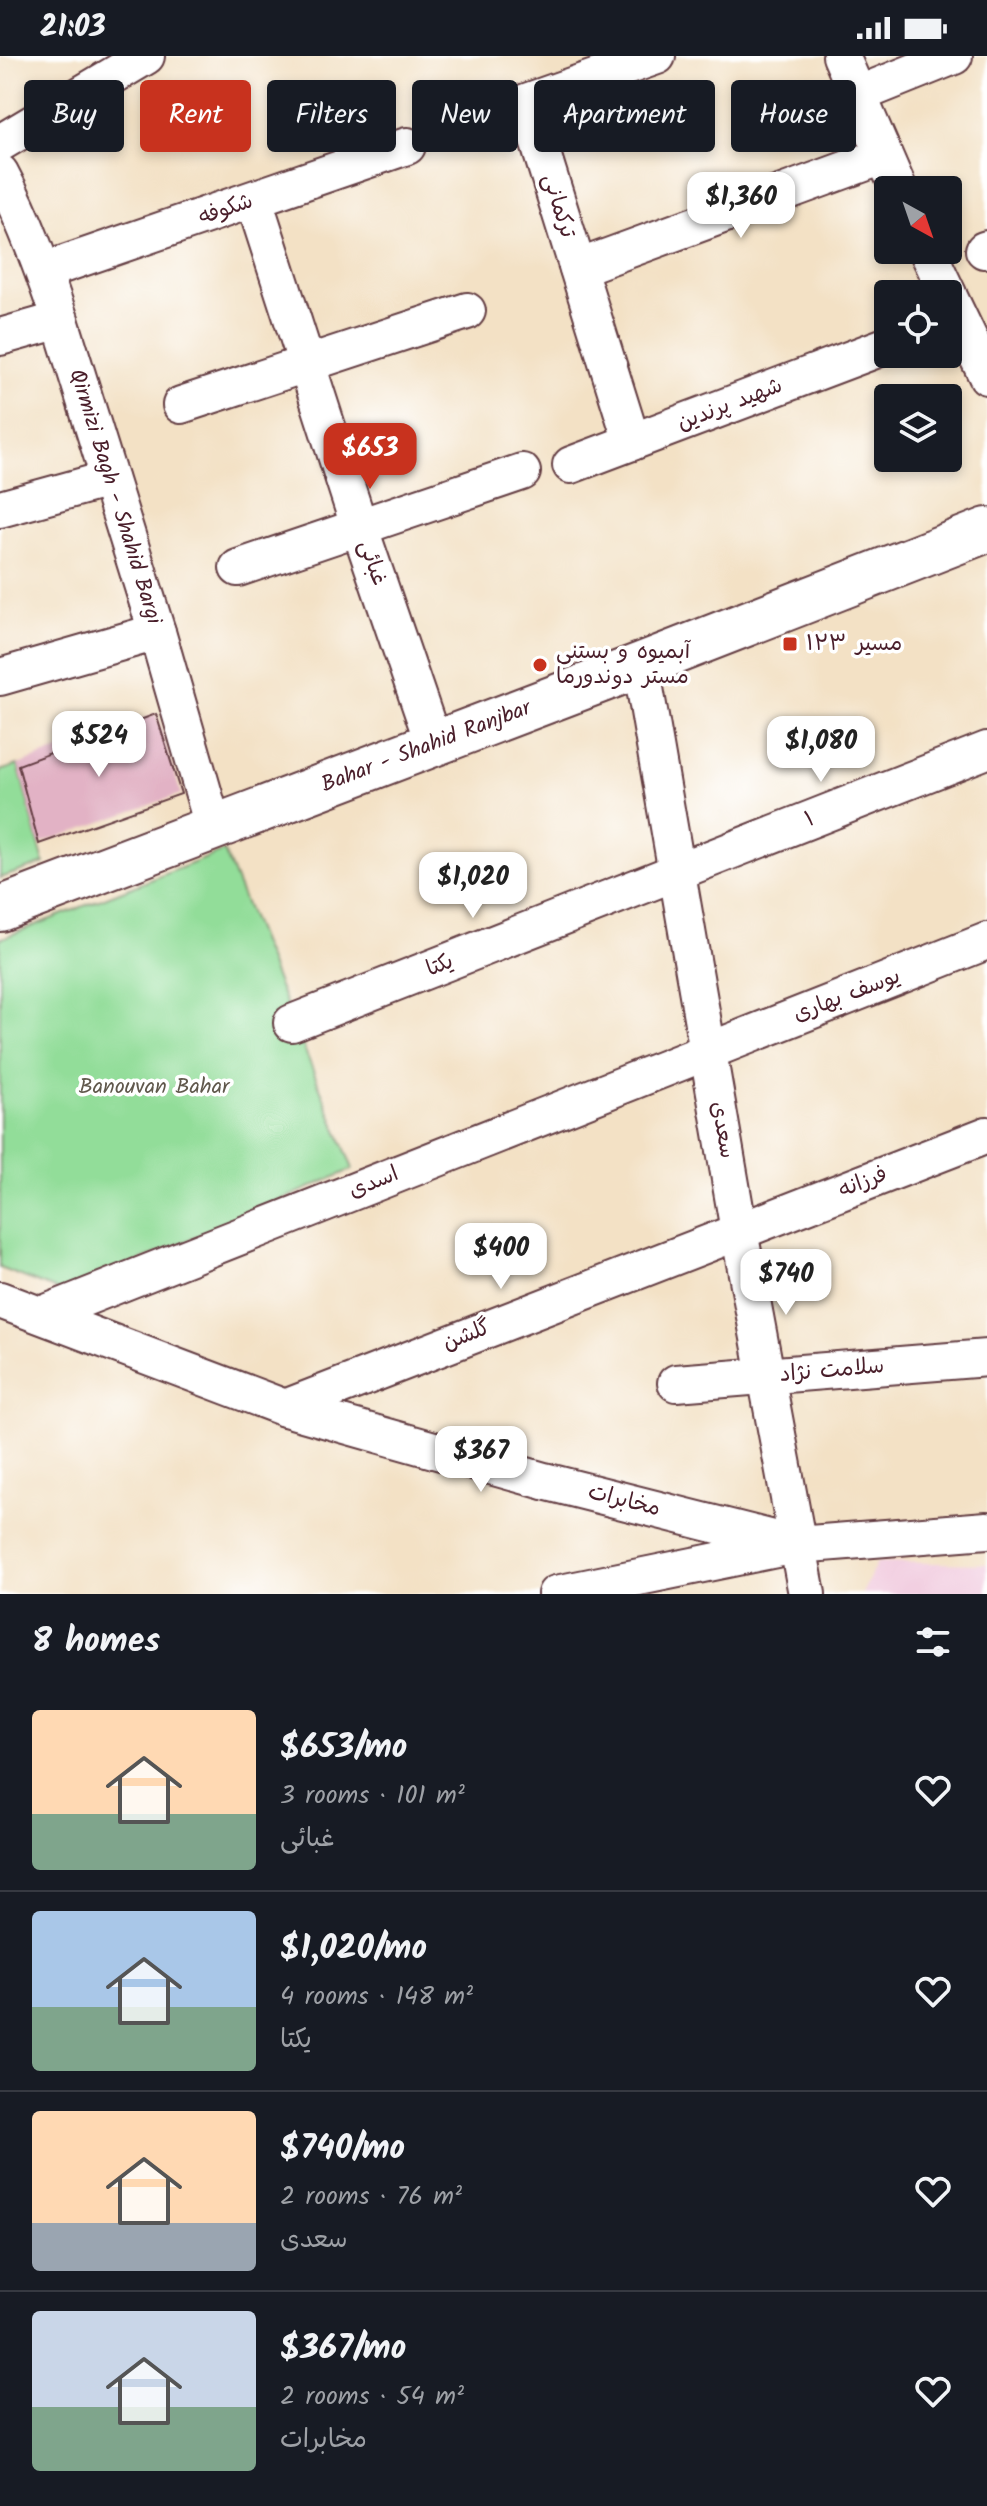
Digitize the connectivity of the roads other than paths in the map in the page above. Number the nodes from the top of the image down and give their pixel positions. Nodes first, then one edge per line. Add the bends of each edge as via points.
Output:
1 (146, 56) edge
2 (657, 56) edge
3 (841, 56) edge
4 (954, 56) edge
5 (857, 95) junction
6 (0, 143) edge
7 (407, 146) dead end
8 (883, 156) junction
9 (0, 173) edge
10 (892, 176) edge
11 (254, 200) junction
12 (578, 268) junction
13 (44, 271) junction
14 (467, 311) dead end
15 (60, 320) junction
16 (962, 328) edge
17 (0, 337) edge
18 (874, 350) edge
19 (307, 364) junction
20 (987, 376) edge
21 (181, 405) dead end
22 (632, 442) junction
23 (571, 465) dead end
24 (522, 472) dead end
25 (109, 479) junction
26 (0, 509) edge
27 (359, 526) junction
28 (987, 530) edge
29 (238, 568) dead end
30 (157, 632) junction
31 (641, 665) junction
32 (0, 677) edge
33 (433, 742) junction
34 (987, 750) edge
35 (213, 826) junction
36 (677, 873) junction
37 (0, 909) edge
38 (987, 941) edge
39 (292, 1023) dead end
40 (708, 1051) junction
41 (987, 1135) edge
42 (739, 1231) junction
43 (0, 1300) edge
44 (41, 1315) junction
45 (987, 1358) edge
46 (767, 1377) junction
47 (676, 1383) dead end
48 (285, 1408) junction
49 (987, 1530) edge
50 (797, 1545) junction
51 (556, 1594) edge
52 (807, 1594) edge

1 - 6 street
2 - 12 street, ترکمانی via 526,102
3 - 5 street
4 - 5 street
5 - 8 street
7 - 11 street, شکوفه
8 - 10 street
8 - 12 street
9 - 13 street, Qirmizi Bagh - Shahid Bargi
11 - 13 street, شکوفه
11 - 19 street, غبائی
12 - 22 street, ترکمانی
13 - 15 street, Qirmizi Bagh - Shahid Bargi
14 - 19 street
15 - 17 street
15 - 25 street, Qirmizi Bagh - Shahid Bargi
16 - 20 street
18 - 22 street, شهید پرندین
19 - 21 street
19 - 27 street, غبائی
22 - 23 street, شهید پرندین
24 - 27 street
25 - 26 street
25 - 30 street, Qirmizi Bagh - Shahid Bargi
27 - 29 street
27 - 33 street, غبائی
28 - 31 main road, Bahar - Shahid Ranjbar
30 - 32 street
30 - 35 street, Qirmizi Bagh - Shahid Bargi
31 - 33 main road, Bahar - Shahid Ranjbar
31 - 36 street, سعدی
33 - 35 main road, Bahar - Shahid Ranjbar
34 - 36 street, ۱
35 - 37 main road, Bahar - Shahid Ranjbar
36 - 39 street, یکتا
36 - 40 street, سعدی
38 - 40 street, یوسف بهاری
40 - 42 street, سعدی
40 - 44 street, اسدی
41 - 42 street, فرزانه
42 - 46 street, سعدی
42 - 48 street, گلشن
43 - 44 street, مخابرات
44 - 48 street, مخابرات
45 - 46 street, سلامت نژاد
46 - 47 street, سلامت نژاد
46 - 50 street, سعدی
48 - 50 street, مخابرات
49 - 50 street, مخابرات
50 - 51 street
50 - 52 street, سعدی

